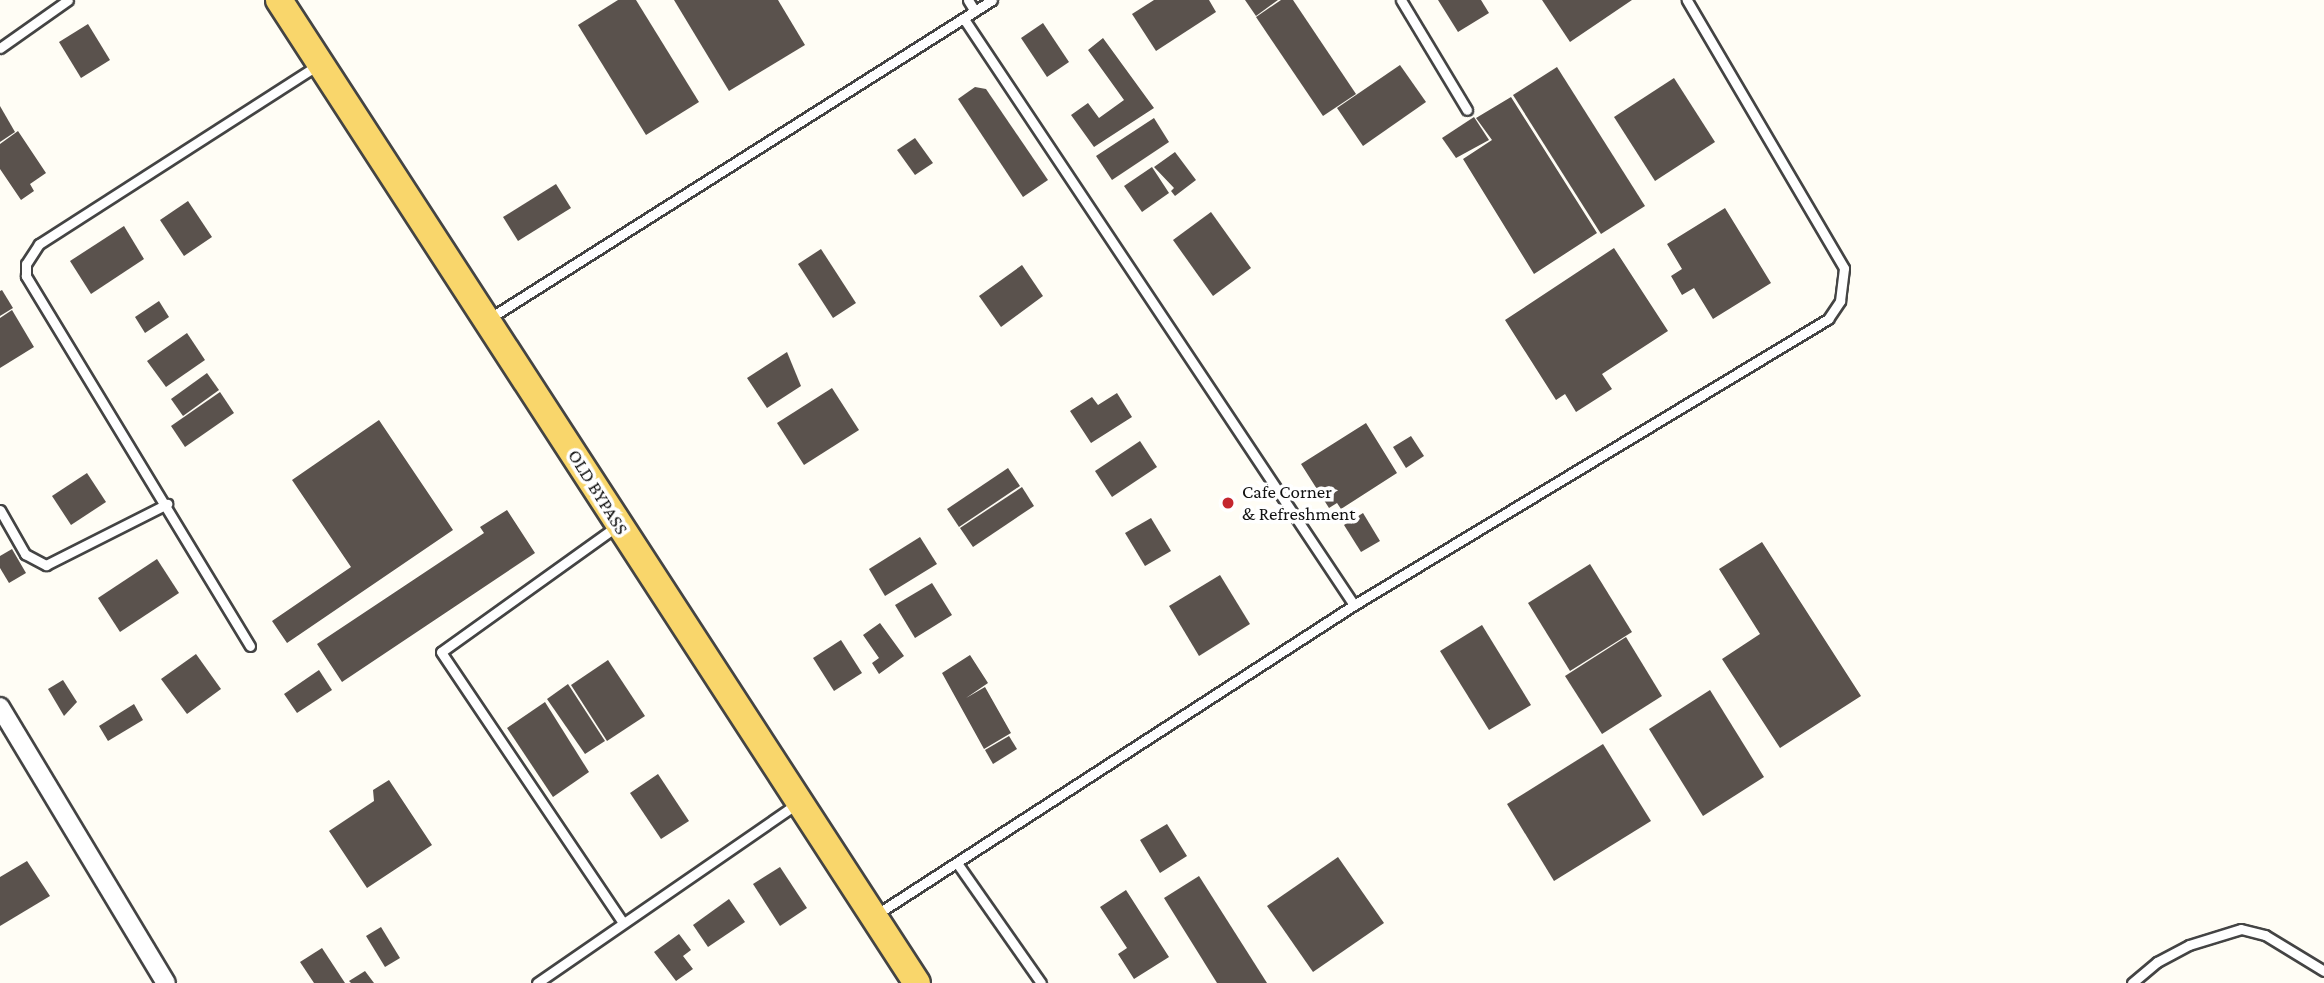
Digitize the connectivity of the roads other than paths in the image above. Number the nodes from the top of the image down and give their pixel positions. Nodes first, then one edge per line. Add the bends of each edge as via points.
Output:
1 (68, 0) edge
2 (279, 0) edge
3 (968, 0) edge
4 (992, 0) edge
5 (1402, 0) edge
6 (1687, 0) edge
7 (975, 11) junction
8 (964, 19) junction
9 (0, 48) edge
10 (322, 63) junction
11 (1467, 110) dead end
12 (489, 319) junction
13 (167, 504) junction
14 (0, 510) edge
15 (618, 525) junction
16 (1354, 605) junction
17 (250, 646) dead end
18 (0, 707) edge
19 (800, 802) junction
20 (957, 863) junction
21 (873, 917) junction
22 (623, 923) junction
23 (2324, 971) edge
24 (166, 983) edge
25 (537, 983) edge
26 (916, 983) edge
27 (1041, 983) edge
28 (2132, 983) edge

1 - 9 lane
2 - 10 main road, OLD BYPASS
3 - 7 lane
4 - 7 lane
5 - 11 lane
6 - 16 lane via 1844,268 1840,301 1828,319
7 - 8 lane
8 - 12 lane
8 - 16 lane
10 - 12 main road, OLD BYPASS
10 - 13 lane via 39,244 26,264 26,276
12 - 15 main road, OLD BYPASS
13 - 14 lane via 46,565 25,554
13 - 17 lane
15 - 19 main road, OLD BYPASS
15 - 22 lane via 441,652
16 - 20 lane
18 - 24 street
19 - 21 main road, OLD BYPASS
19 - 22 lane
20 - 21 lane
20 - 27 lane
21 - 26 main road, OLD BYPASS
22 - 25 lane
23 - 28 lane via 2264,935 2241,929 2189,945 2157,962

